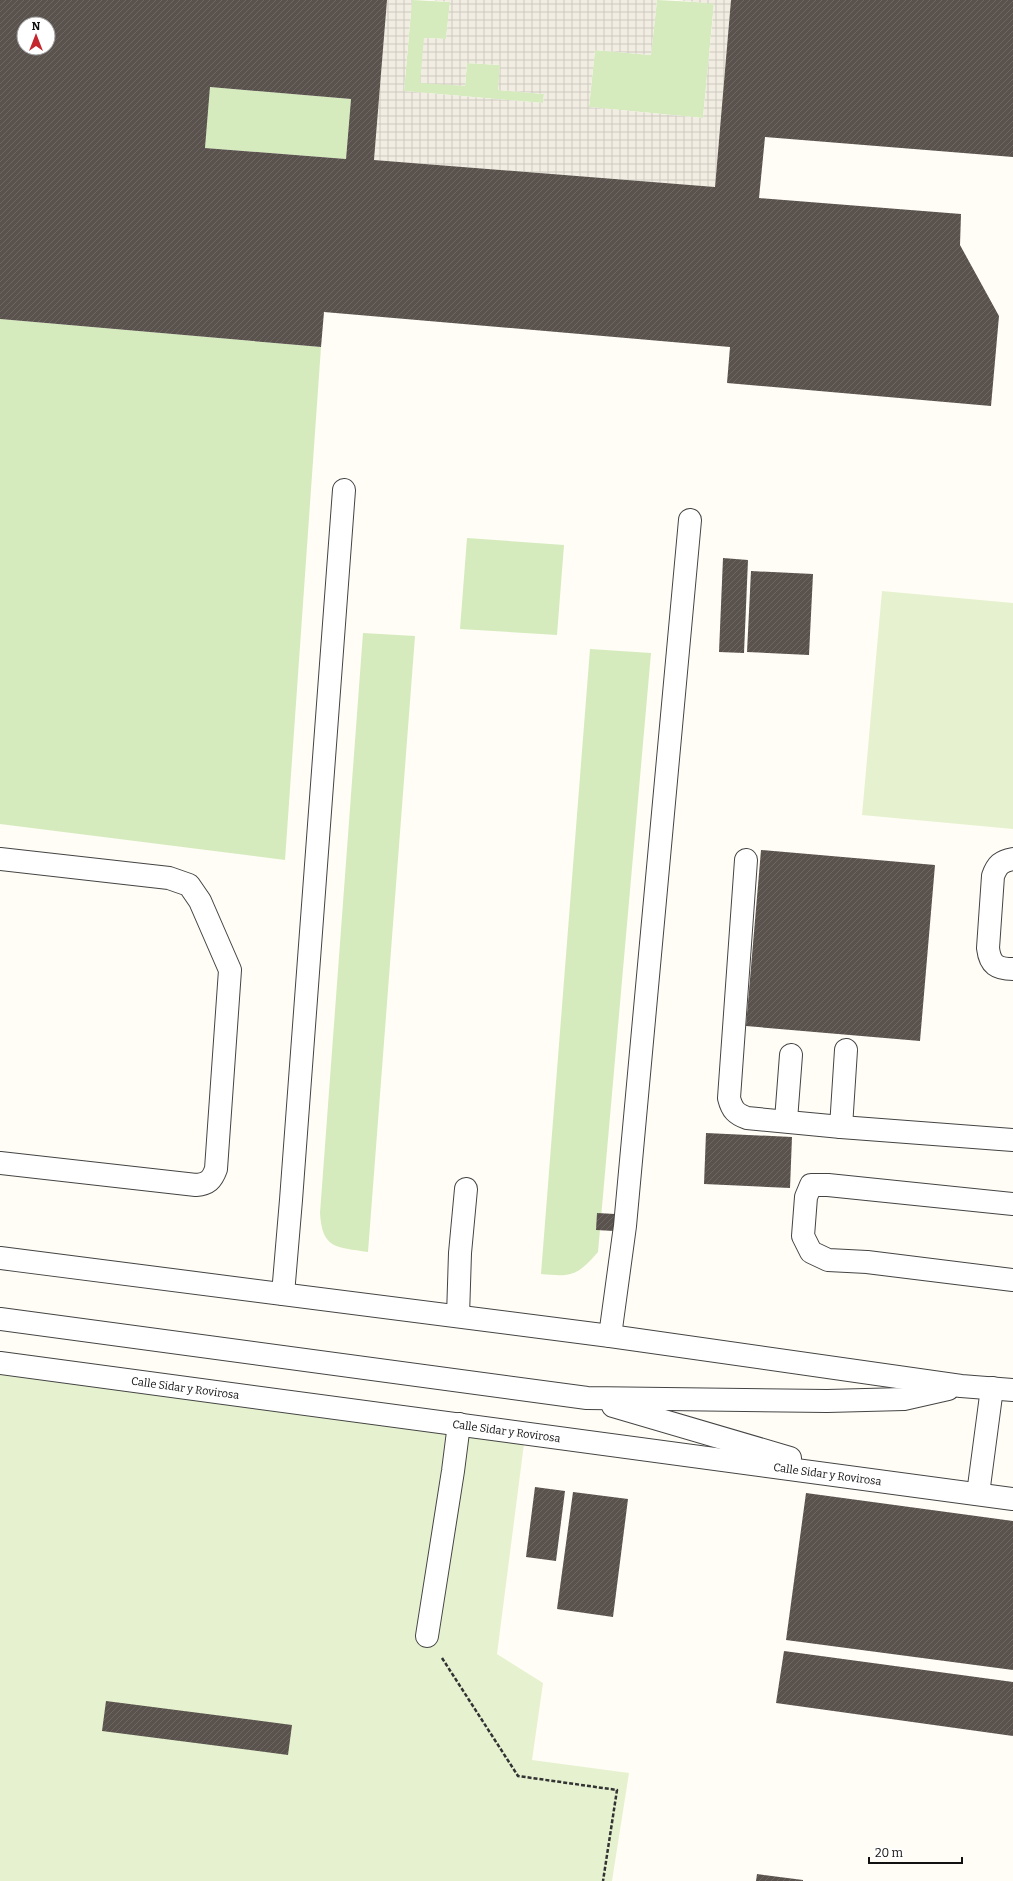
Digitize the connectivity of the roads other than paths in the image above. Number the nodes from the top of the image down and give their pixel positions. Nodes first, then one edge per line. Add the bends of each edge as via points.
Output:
1 (344, 490) dead end
2 (690, 520) dead end
3 (0, 859) edge
4 (1013, 859) edge
5 (746, 860) dead end
6 (1013, 969) edge
7 (846, 1050) dead end
8 (792, 1055) dead end
9 (786, 1120) junction
10 (840, 1127) junction
11 (1013, 1140) edge
12 (0, 1162) edge
13 (466, 1189) dead end
14 (1013, 1204) edge
15 (0, 1258) edge
16 (1013, 1280) edge
17 (283, 1294) junction
18 (458, 1316) junction
19 (0, 1319) edge
20 (610, 1336) junction
21 (0, 1362) edge
22 (961, 1386) junction
23 (992, 1388) junction
24 (1013, 1390) edge
25 (587, 1398) junction
26 (459, 1424) junction
27 (858, 1478) junction
28 (978, 1494) junction
29 (1013, 1499) edge
30 (428, 1636) road end

1 - 17 street
2 - 20 street via 625,1226
3 - 12 street via 169,878 189,885 200,901 230,970 218,1147 213,1178 205,1184 196,1186
4 - 6 street via 1004,860 996,867 993,876 988,948 989,958 996,966
5 - 9 street via 729,1098 731,1108 738,1115 747,1118
7 - 10 street
8 - 9 street
9 - 10 street
10 - 11 street
13 - 18 street
14 - 16 street via 811,1185 806,1197 803,1236 811,1252 828,1260 867,1262
15 - 17 street
17 - 18 street
18 - 20 street
19 - 25 street
20 - 22 street
21 - 26 street, Calle Sidar y Rovirosa
22 - 23 street
22 - 25 street via 904,1399 827,1401
23 - 24 street
23 - 28 street
25 - 27 street
26 - 27 street, Calle Sidar y Rovirosa
26 - 30 street
27 - 28 street, Calle Sidar y Rovirosa
28 - 29 street, Calle Sidar y Rovirosa

